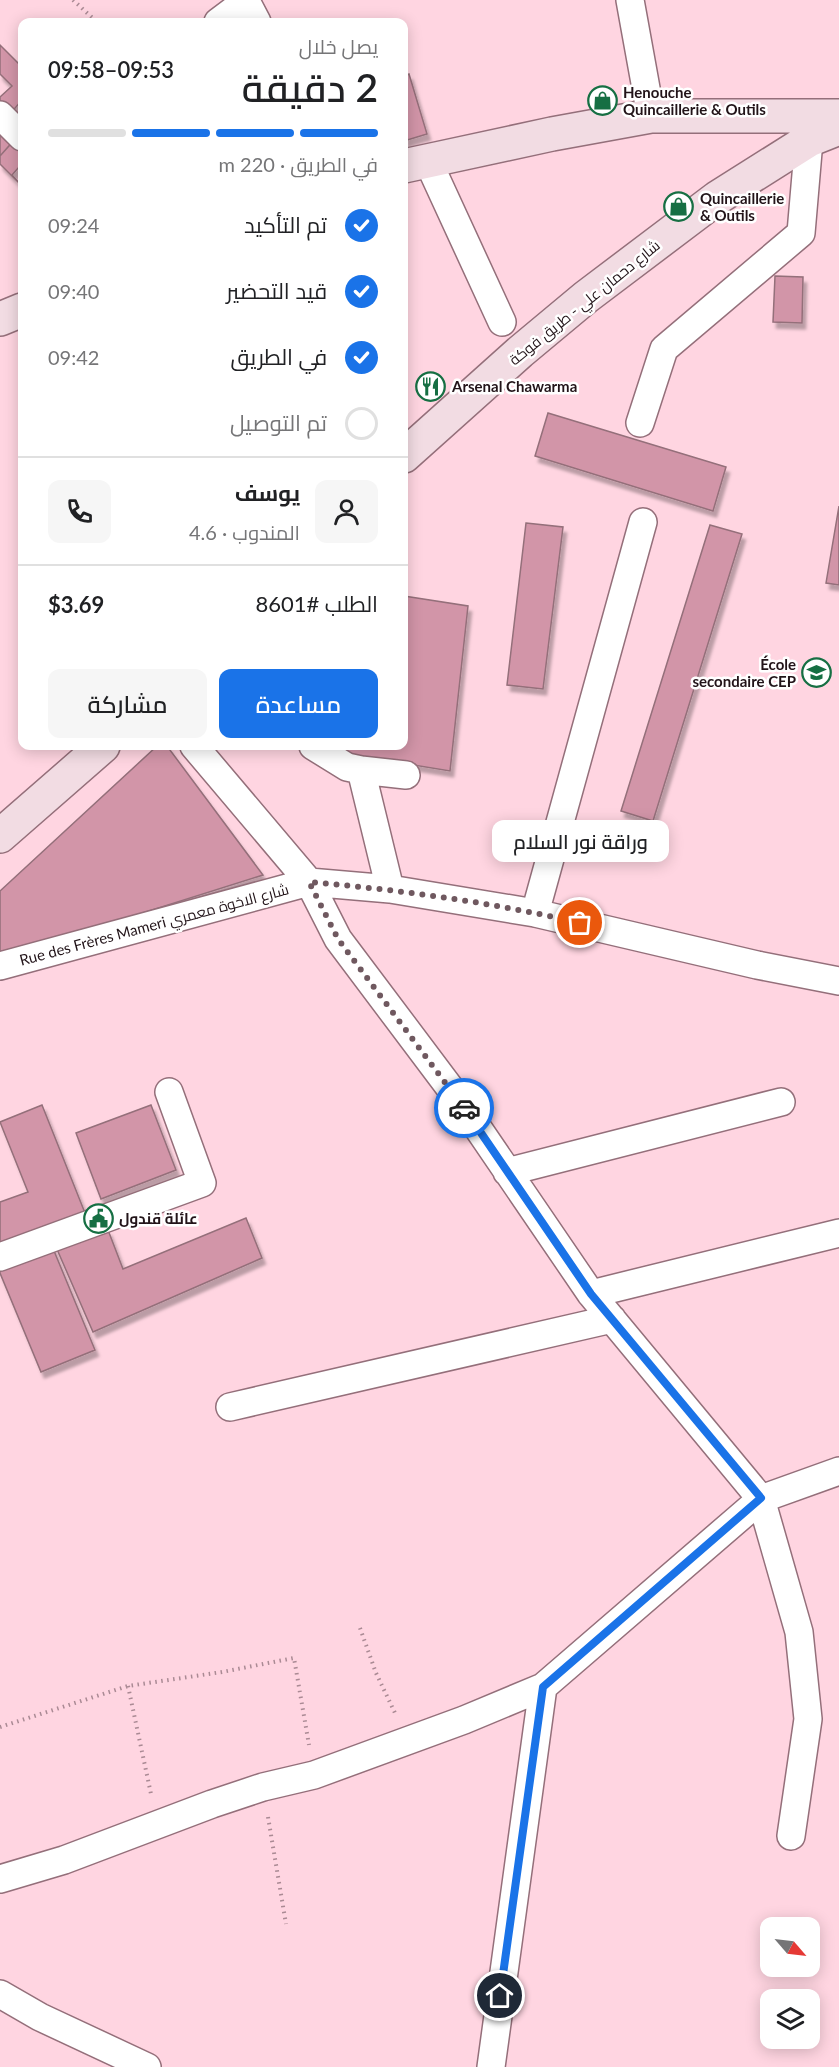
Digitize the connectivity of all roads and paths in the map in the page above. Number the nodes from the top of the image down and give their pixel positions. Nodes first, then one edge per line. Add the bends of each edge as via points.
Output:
1 (73, 0) edge
2 (630, 0) edge
3 (93, 18) edge
4 (223, 18) edge
5 (255, 18) edge
6 (0, 115) edge
7 (651, 116) junction
8 (839, 116) edge
9 (839, 128) edge
10 (18, 133) edge
11 (809, 140) junction
12 (415, 163) edge
13 (18, 312) edge
14 (0, 320) edge
15 (502, 322) dead end
16 (640, 423) dead end
17 (408, 452) edge
18 (643, 522) dead end
19 (98, 750) edge
20 (197, 750) edge
21 (319, 750) edge
22 (361, 770) junction
23 (406, 775) dead end
24 (0, 836) edge
25 (309, 882) junction
26 (390, 889) junction
27 (535, 913) junction
28 (0, 966) edge
29 (839, 981) edge
30 (169, 1092) dead end
31 (781, 1102) dead end
32 (507, 1172) junction
33 (839, 1233) edge
34 (0, 1257) edge
35 (591, 1294) junction
36 (612, 1319) junction
37 (230, 1407) dead end
38 (839, 1471) edge
39 (761, 1498) junction
40 (360, 1628) dead end
41 (128, 1686) junction
42 (543, 1687) junction
43 (0, 1727) edge
44 (408, 1740) junction
45 (314, 1775) junction
46 (263, 1786) junction
47 (158, 1824) junction
48 (791, 1836) dead end
49 (0, 1879) edge
50 (286, 1924) dead end
51 (0, 1994) edge
52 (147, 2067) edge
53 (491, 2067) edge

1 - 3 path
2 - 7 street
4 - 5 street via 246,1
6 - 10 street
7 - 8 main road
7 - 12 main road
9 - 11 main road, شارع دحمان علي - طريق فوكة
11 - 16 street via 801,233 664,349
11 - 17 main road, شارع دحمان علي - طريق فوكة via 717,198 586,297
12 - 15 street
13 - 14 main road
18 - 27 street
19 - 24 main road
20 - 25 street
21 - 22 street via 347,767
22 - 23 street
22 - 26 street
25 - 26 street, Rue des Frères Mameri شارع الاخوة معمري
25 - 28 street, Rue des Frères Mameri شارع الاخوة معمري
25 - 32 street via 338,939 456,1096
26 - 27 street, Rue des Frères Mameri شارع الاخوة معمري
27 - 29 street, Rue des Frères Mameri شارع الاخوة معمري
30 - 34 street via 202,1182
31 - 32 street
32 - 35 street
33 - 35 street
35 - 36 street
36 - 37 street
36 - 39 street
38 - 39 street
39 - 42 street
39 - 48 street via 799,1632 808,1719
40 - 44 path via 375,1673
41 - 43 path
41 - 45 path via 294,1658
41 - 47 path
42 - 44 street
42 - 53 street
44 - 45 street
45 - 46 street
46 - 47 street
46 - 50 path
47 - 49 street via 64,1860
51 - 52 street

